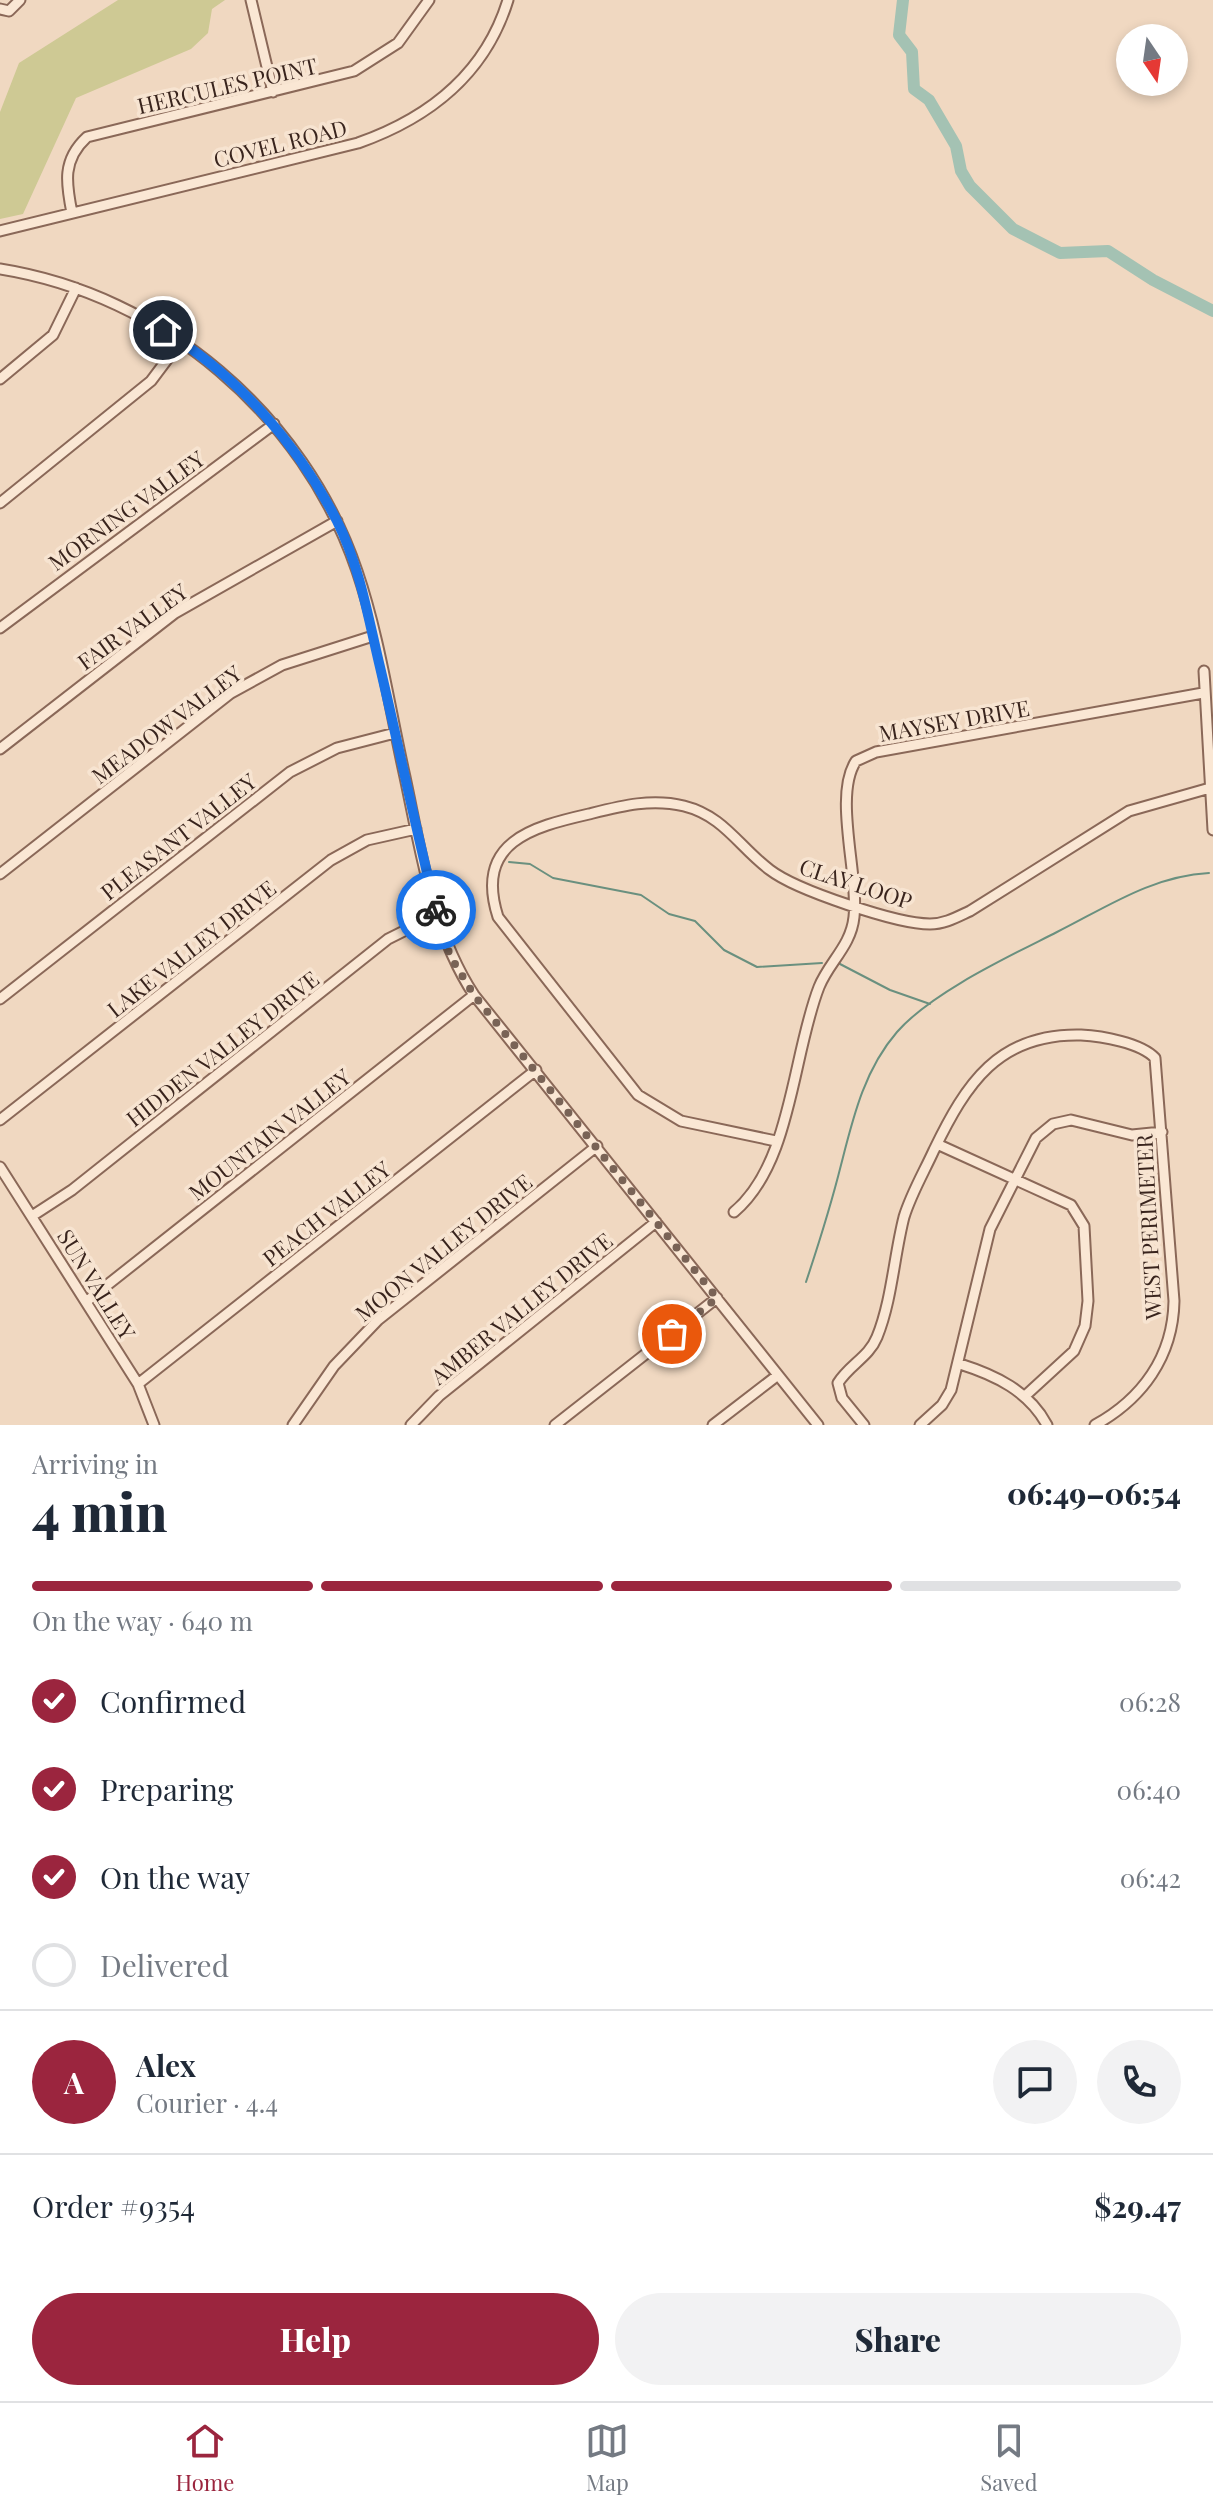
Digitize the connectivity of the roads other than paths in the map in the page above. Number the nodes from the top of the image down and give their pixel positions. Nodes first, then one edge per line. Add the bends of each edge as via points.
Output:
1 (20, 0) edge
2 (253, 0) edge
3 (429, 0) edge
4 (508, 0) edge
5 (5, 10) edge
6 (273, 92) junction
7 (72, 213) junction
8 (0, 231) edge
9 (0, 269) edge
10 (76, 288) junction
11 (181, 341) junction
12 (0, 379) edge
13 (274, 424) junction
14 (0, 503) edge
15 (337, 521) junction
16 (0, 628) edge
17 (373, 636) junction
18 (1204, 671) dead end
19 (1203, 693) junction
20 (395, 733) junction
21 (0, 749) edge
22 (1210, 788) junction
23 (416, 829) junction
24 (1213, 830) edge
25 (0, 874) edge
26 (855, 905) junction
27 (439, 920) junction
28 (474, 995) junction
29 (0, 999) edge
30 (536, 1070) junction
31 (0, 1120) edge
32 (1162, 1132) junction
33 (776, 1141) junction
34 (937, 1144) junction
35 (597, 1146) junction
36 (0, 1167) edge
37 (1015, 1179) junction
38 (734, 1212) dead end
39 (32, 1216) junction
40 (656, 1222) junction
41 (717, 1298) junction
42 (87, 1301) junction
43 (960, 1364) junction
44 (778, 1375) junction
45 (138, 1384) junction
46 (1025, 1396) junction
47 (154, 1425) edge
48 (293, 1425) edge
49 (411, 1425) edge
50 (555, 1425) edge
51 (713, 1425) edge
52 (818, 1425) edge
53 (864, 1425) edge
54 (920, 1425) edge
55 (1047, 1425) edge
56 (1095, 1425) edge

1 - 5 street
2 - 6 street
3 - 6 street, HERCULES POINT via 398,43 368,63
4 - 7 street, COVEL ROAD via 494,38 468,76 408,123 358,143
6 - 7 street, HERCULES POINT via 87,137 75,148 66,172
7 - 8 street, COVEL ROAD
9 - 10 street
10 - 11 street
10 - 12 street via 53,335
11 - 13 street via 226,375
11 - 14 street via 151,381
13 - 15 street
13 - 16 street, MORNING VALLEY
15 - 17 street via 357,570
15 - 21 street, FAIR VALLEY via 175,613
17 - 20 street
17 - 25 street, MEADOW VALLEY via 282,665 231,693
18 - 19 street
19 - 22 street
19 - 26 street, MAYSEY DRIVE via 861,757 848,783
20 - 23 street
20 - 29 street, PLEASANT VALLEY via 337,748 290,772
22 - 24 street
22 - 26 street, CLAY LOOP via 1129,811 946,922 920,923
23 - 27 street
23 - 31 street, LAKE VALLEY DRIVE via 367,840 331,860
26 - 33 street, MAYSEY DRIVE via 851,936 826,973 811,1011
26 - 33 street, CLAY LOOP via 794,884 763,864 718,820 670,803 632,804 539,825 517,838 498,864 492,898 503,926 638,1095 681,1121
27 - 28 street via 450,956
27 - 39 street, HIDDEN VALLEY DRIVE via 388,939 72,1190
28 - 30 street
28 - 42 street, MOUNTAIN VALLEY
30 - 35 street
30 - 45 street, PEACH VALLEY
32 - 34 street, WEST PERIMETER via 1155,1058 1088,1035 1045,1038 1000,1057 969,1084
32 - 37 street via 1132,1135 1078,1120 1053,1124 1036,1138
32 - 56 street, WEST PERIMETER via 1174,1301 1170,1334 1141,1391
33 - 38 street, MAYSEY DRIVE via 757,1190
34 - 37 street
34 - 53 street via 908,1205 877,1337 838,1383 842,1398
35 - 40 street
35 - 48 street, MOON VALLEY DRIVE via 378,1320 334,1366
36 - 39 street, SUN VALLEY
37 - 43 street via 985,1246
37 - 46 street via 1071,1205 1080,1216 1088,1301 1074,1351
39 - 42 street, SUN VALLEY
40 - 41 street
40 - 49 street, AMBER VALLEY DRIVE via 439,1396
41 - 44 street
41 - 50 street
42 - 45 street, SUN VALLEY
43 - 46 street via 992,1374
43 - 54 street via 947,1398
44 - 51 street
44 - 52 street
45 - 47 street, SUN VALLEY
46 - 55 street

